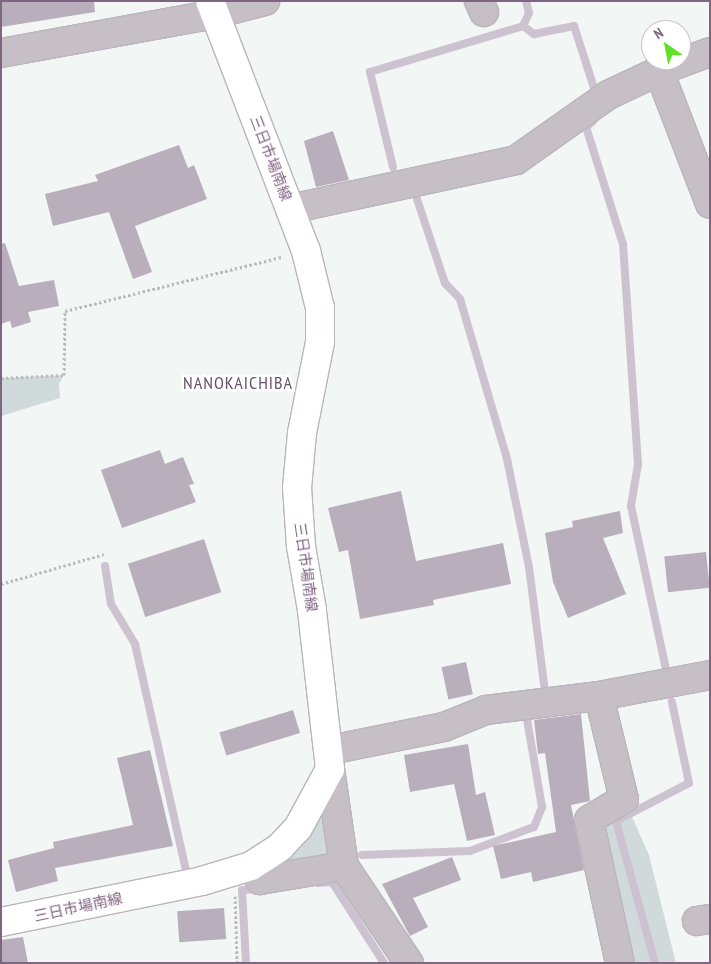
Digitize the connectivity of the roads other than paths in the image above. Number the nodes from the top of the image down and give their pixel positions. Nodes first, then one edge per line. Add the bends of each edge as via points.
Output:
1 (265, 1) edge
2 (212, 8) edge
3 (710, 52) edge
4 (1, 53) edge
5 (659, 71) junction
6 (710, 204) edge
7 (290, 209) junction
8 (710, 675) edge
9 (598, 696) junction
10 (330, 759) junction
11 (344, 866) junction
12 (242, 870) junction
13 (1, 922) edge
14 (614, 961) edge
15 (409, 963) edge

1 - 2 street
2 - 4 street
2 - 7 main road, 三日市場南線
3 - 5 street
5 - 6 street
5 - 7 street via 608,95 516,160
7 - 10 main road, 三日市場南線 via 306,251 320,308 320,342 302,434 297,488
8 - 9 street
9 - 10 street via 486,710 444,727
9 - 14 street via 624,800 589,820
10 - 11 street
10 - 12 main road, 三日市場南線 via 298,828 280,847
11 - 12 street via 260,880
11 - 15 street
12 - 13 main road, 三日市場南線

